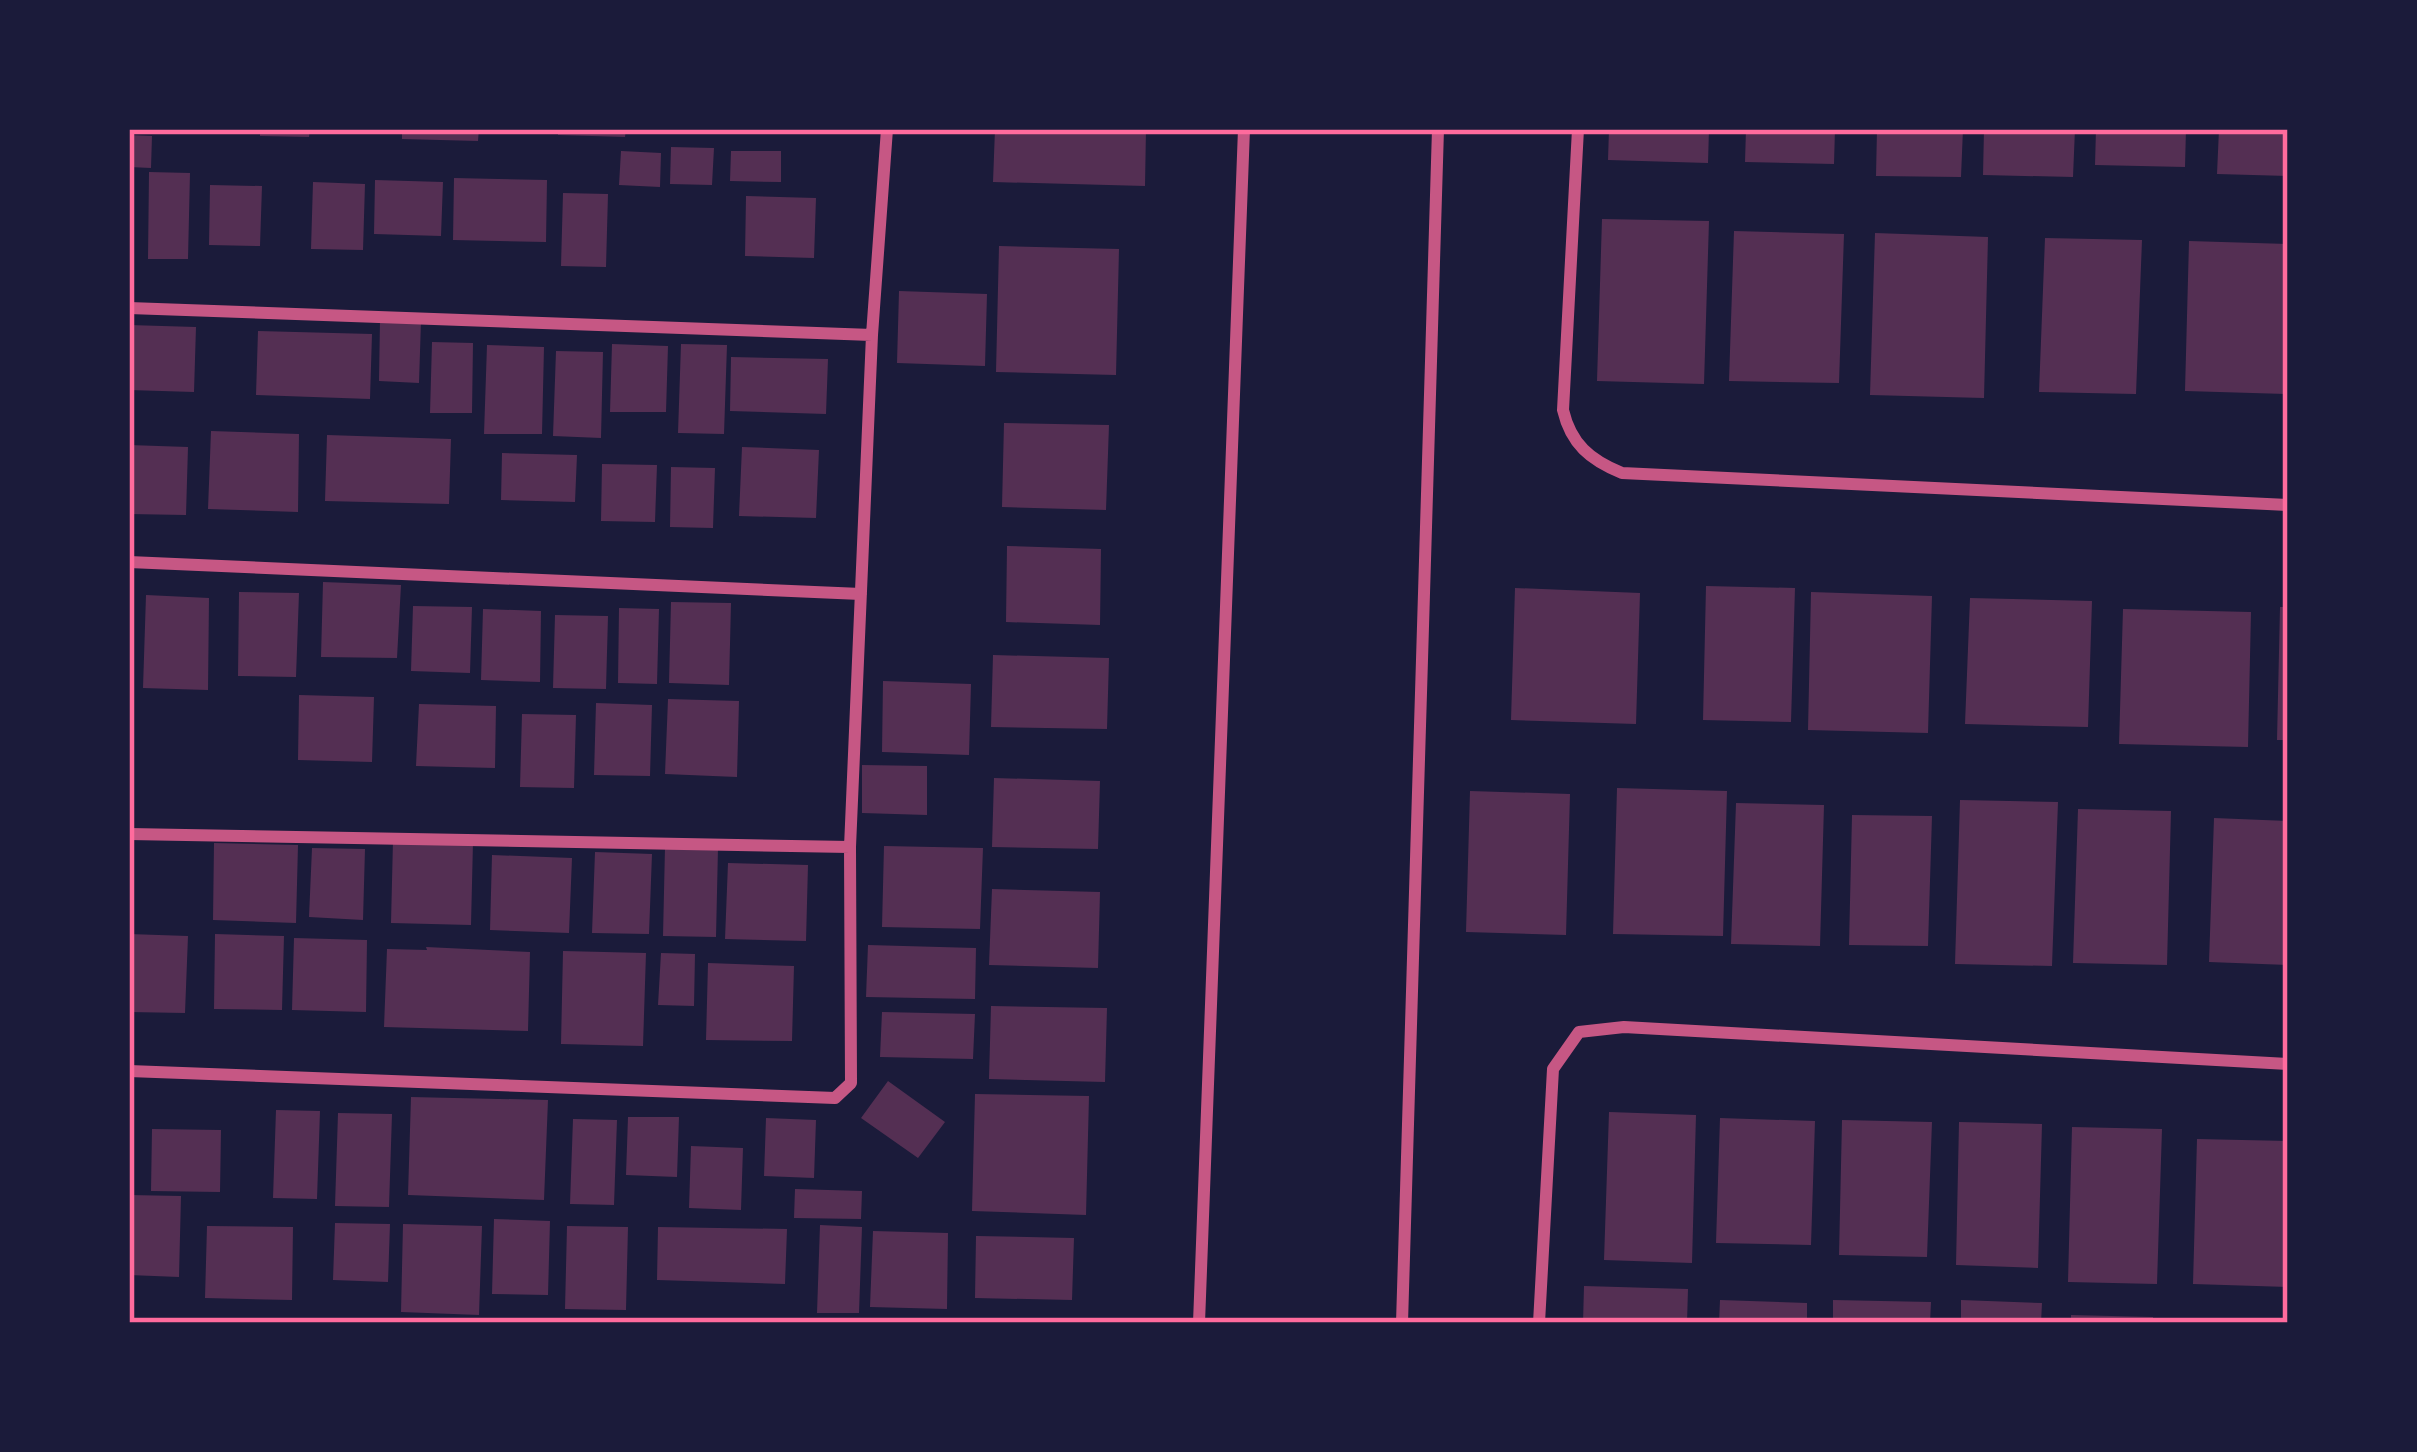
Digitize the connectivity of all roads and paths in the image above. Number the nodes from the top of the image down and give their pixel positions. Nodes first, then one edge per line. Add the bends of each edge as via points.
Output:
1 (886, 129) edge
2 (1244, 129) edge
3 (1438, 129) edge
4 (1578, 129) edge
5 (129, 308) edge
6 (872, 335) junction
7 (2288, 506) edge
8 (129, 562) edge
9 (861, 594) junction
10 (129, 834) edge
11 (850, 847) junction
12 (2288, 1064) edge
13 (129, 1071) edge
14 (1199, 1323) edge
15 (1402, 1323) edge
16 (1539, 1323) edge

1 - 6 street
2 - 14 street
3 - 15 street
4 - 7 street via 1563,410 1568,431 1599,464 1622,473
5 - 6 street
6 - 9 street
8 - 9 street
9 - 11 street
10 - 11 street
11 - 13 street via 850,1083 835,1098
12 - 16 street via 1624,1028 1579,1032 1553,1069

